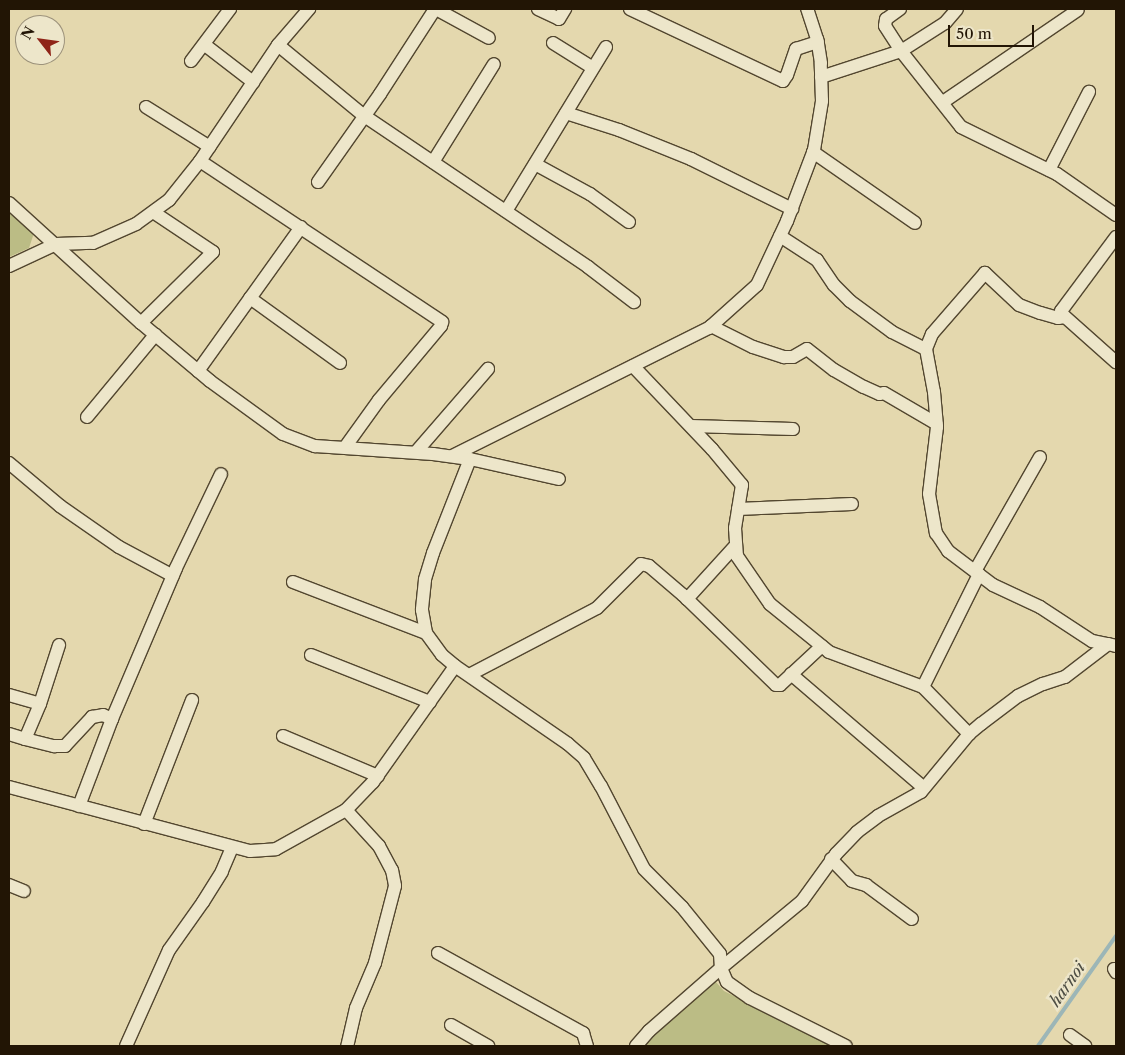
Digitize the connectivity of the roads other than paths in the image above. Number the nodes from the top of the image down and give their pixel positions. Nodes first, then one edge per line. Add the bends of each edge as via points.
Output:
1 (230, 9) edge
2 (309, 9) edge
3 (436, 9) edge
4 (538, 9) edge
5 (565, 9) edge
6 (630, 9) edge
7 (807, 9) edge
8 (900, 9) edge
9 (957, 9) edge
10 (1078, 10) dead end
11 (489, 38) dead end
12 (818, 42) junction
13 (552, 43) dead end
14 (205, 45) junction
15 (278, 45) junction
16 (606, 47) dead end
17 (901, 51) junction
18 (191, 61) dead end
19 (494, 64) dead end
20 (593, 68) junction
21 (821, 77) junction
22 (253, 82) junction
23 (1089, 92) dead end
24 (943, 102) junction
25 (146, 107) dead end
26 (566, 113) junction
27 (363, 116) junction
28 (210, 147) junction
29 (813, 152) junction
30 (200, 162) junction
31 (433, 162) junction
32 (535, 164) junction
33 (1049, 170) junction
34 (318, 182) dead end
35 (9, 203) edge
36 (792, 209) junction
37 (506, 211) junction
38 (153, 212) junction
39 (1116, 215) edge
40 (629, 222) dead end
41 (915, 223) dead end
42 (301, 227) junction
43 (780, 236) junction
44 (1116, 236) edge
45 (56, 244) junction
46 (9, 266) edge
47 (250, 298) junction
48 (634, 302) dead end
49 (1064, 317) junction
50 (140, 323) junction
51 (711, 326) junction
52 (155, 335) junction
53 (926, 349) junction
54 (1116, 362) edge
55 (340, 363) dead end
56 (633, 366) junction
57 (488, 369) dead end
58 (198, 371) junction
59 (87, 418) dead end
60 (936, 424) junction
61 (691, 426) junction
62 (793, 429) dead end
63 (346, 446) junction
64 (416, 452) junction
65 (452, 456) junction
66 (1040, 457) dead end
67 (470, 459) junction
68 (10, 466) edge
69 (222, 474) dead end
70 (559, 479) dead end
71 (852, 504) dead end
72 (738, 509) junction
73 (736, 545) junction
74 (977, 573) junction
75 (173, 576) junction
76 (293, 582) dead end
77 (687, 599) junction
78 (426, 633) junction
79 (59, 645) dead end
80 (1112, 645) edge
81 (822, 646) junction
82 (311, 654) dead end
83 (455, 666) junction
84 (792, 674) junction
85 (469, 676) junction
86 (923, 687) junction
87 (9, 695) edge
88 (192, 700) dead end
89 (430, 702) junction
90 (40, 704) junction
91 (112, 719) junction
92 (9, 734) edge
93 (969, 734) junction
94 (283, 736) dead end
95 (25, 739) junction
96 (378, 776) junction
97 (9, 787) edge
98 (924, 788) junction
99 (80, 806) junction
100 (346, 810) junction
101 (144, 824) junction
102 (232, 846) junction
103 (831, 859) junction
104 (9, 885) edge
105 (24, 891) dead end
106 (912, 919) dead end
107 (438, 953) dead end
108 (721, 968) junction
109 (451, 1025) dead end
110 (1070, 1035) dead end
111 (126, 1046) edge
112 (347, 1046) edge
113 (488, 1046) edge
114 (587, 1046) edge
115 (636, 1046) edge
116 (846, 1046) edge
117 (1085, 1046) edge

1 - 14 street
2 - 15 street
3 - 11 street
3 - 27 street
4 - 5 street via 560,20
6 - 12 street via 783,81 796,50
7 - 12 street
8 - 17 street via 886,19 885,26
9 - 17 street via 944,23
10 - 24 street
12 - 21 street
13 - 20 street
14 - 18 street
14 - 22 street
15 - 22 street
15 - 27 street
16 - 20 street
17 - 21 street
17 - 24 street
19 - 31 street
20 - 26 street
21 - 29 street via 822,100
22 - 28 street
23 - 33 street
24 - 33 street via 961,127
25 - 28 street
26 - 32 street
26 - 36 street via 691,159
27 - 31 street
27 - 34 street
28 - 30 street
29 - 36 street
29 - 41 street
30 - 38 street via 169,200
30 - 42 street
31 - 37 street
32 - 37 street
32 - 40 street via 590,194
33 - 39 street
35 - 45 street
36 - 43 street
37 - 48 street
38 - 45 street via 136,224 93,243
38 - 50 street via 213,252
42 - 47 street
42 - 63 street via 442,322
43 - 51 street via 757,285
43 - 53 street via 817,260 850,302 892,332
44 - 49 street via 1061,311
45 - 46 street
45 - 50 street
47 - 55 street
47 - 58 street
49 - 53 street via 1040,314 1019,305 983,273 932,334
49 - 54 street
50 - 52 street
51 - 56 street
51 - 60 street via 753,347 784,357 793,357 807,350 834,370 864,387 880,394 884,392
52 - 58 street
52 - 59 street
53 - 60 street
56 - 61 street
56 - 65 street
57 - 64 street
58 - 63 street via 283,434 315,446
60 - 74 street via 929,494 936,533 948,551
61 - 62 street
61 - 72 street via 742,484
63 - 64 street
64 - 65 street
65 - 67 street
66 - 74 street
67 - 70 street
67 - 78 street via 425,580 422,610
68 - 75 street via 119,547
69 - 75 street
71 - 72 street
72 - 73 street
73 - 77 street
73 - 81 street via 737,556 770,604
74 - 80 street via 993,585 1040,606 1092,641
74 - 86 street
75 - 91 street
76 - 78 street
77 - 84 street via 776,685
77 - 85 street via 649,566 641,564 597,608
78 - 83 street via 442,655
79 - 90 street
80 - 93 street via 1065,677 1018,696
81 - 84 street
81 - 86 street via 829,652
82 - 89 street
83 - 85 street
83 - 89 street
84 - 98 street
85 - 108 street via 584,758 644,869 709,939 720,954
86 - 93 street
87 - 90 street
88 - 101 street
89 - 96 street
90 - 95 street
91 - 95 street via 103,715 92,717 65,746
91 - 99 street
92 - 95 street
93 - 98 street
94 - 96 street
96 - 100 street
97 - 99 street
98 - 103 street via 857,832
99 - 101 street
100 - 102 street via 276,850 250,851
100 - 112 street via 379,846 392,870 395,886 375,963 356,1008
101 - 102 street
102 - 111 street via 212,886 169,950
103 - 106 street via 852,881 866,884
103 - 108 street via 802,901
104 - 105 street
107 - 114 street via 583,1033
108 - 115 street
108 - 116 street via 727,982 750,998
109 - 113 street
110 - 117 street

